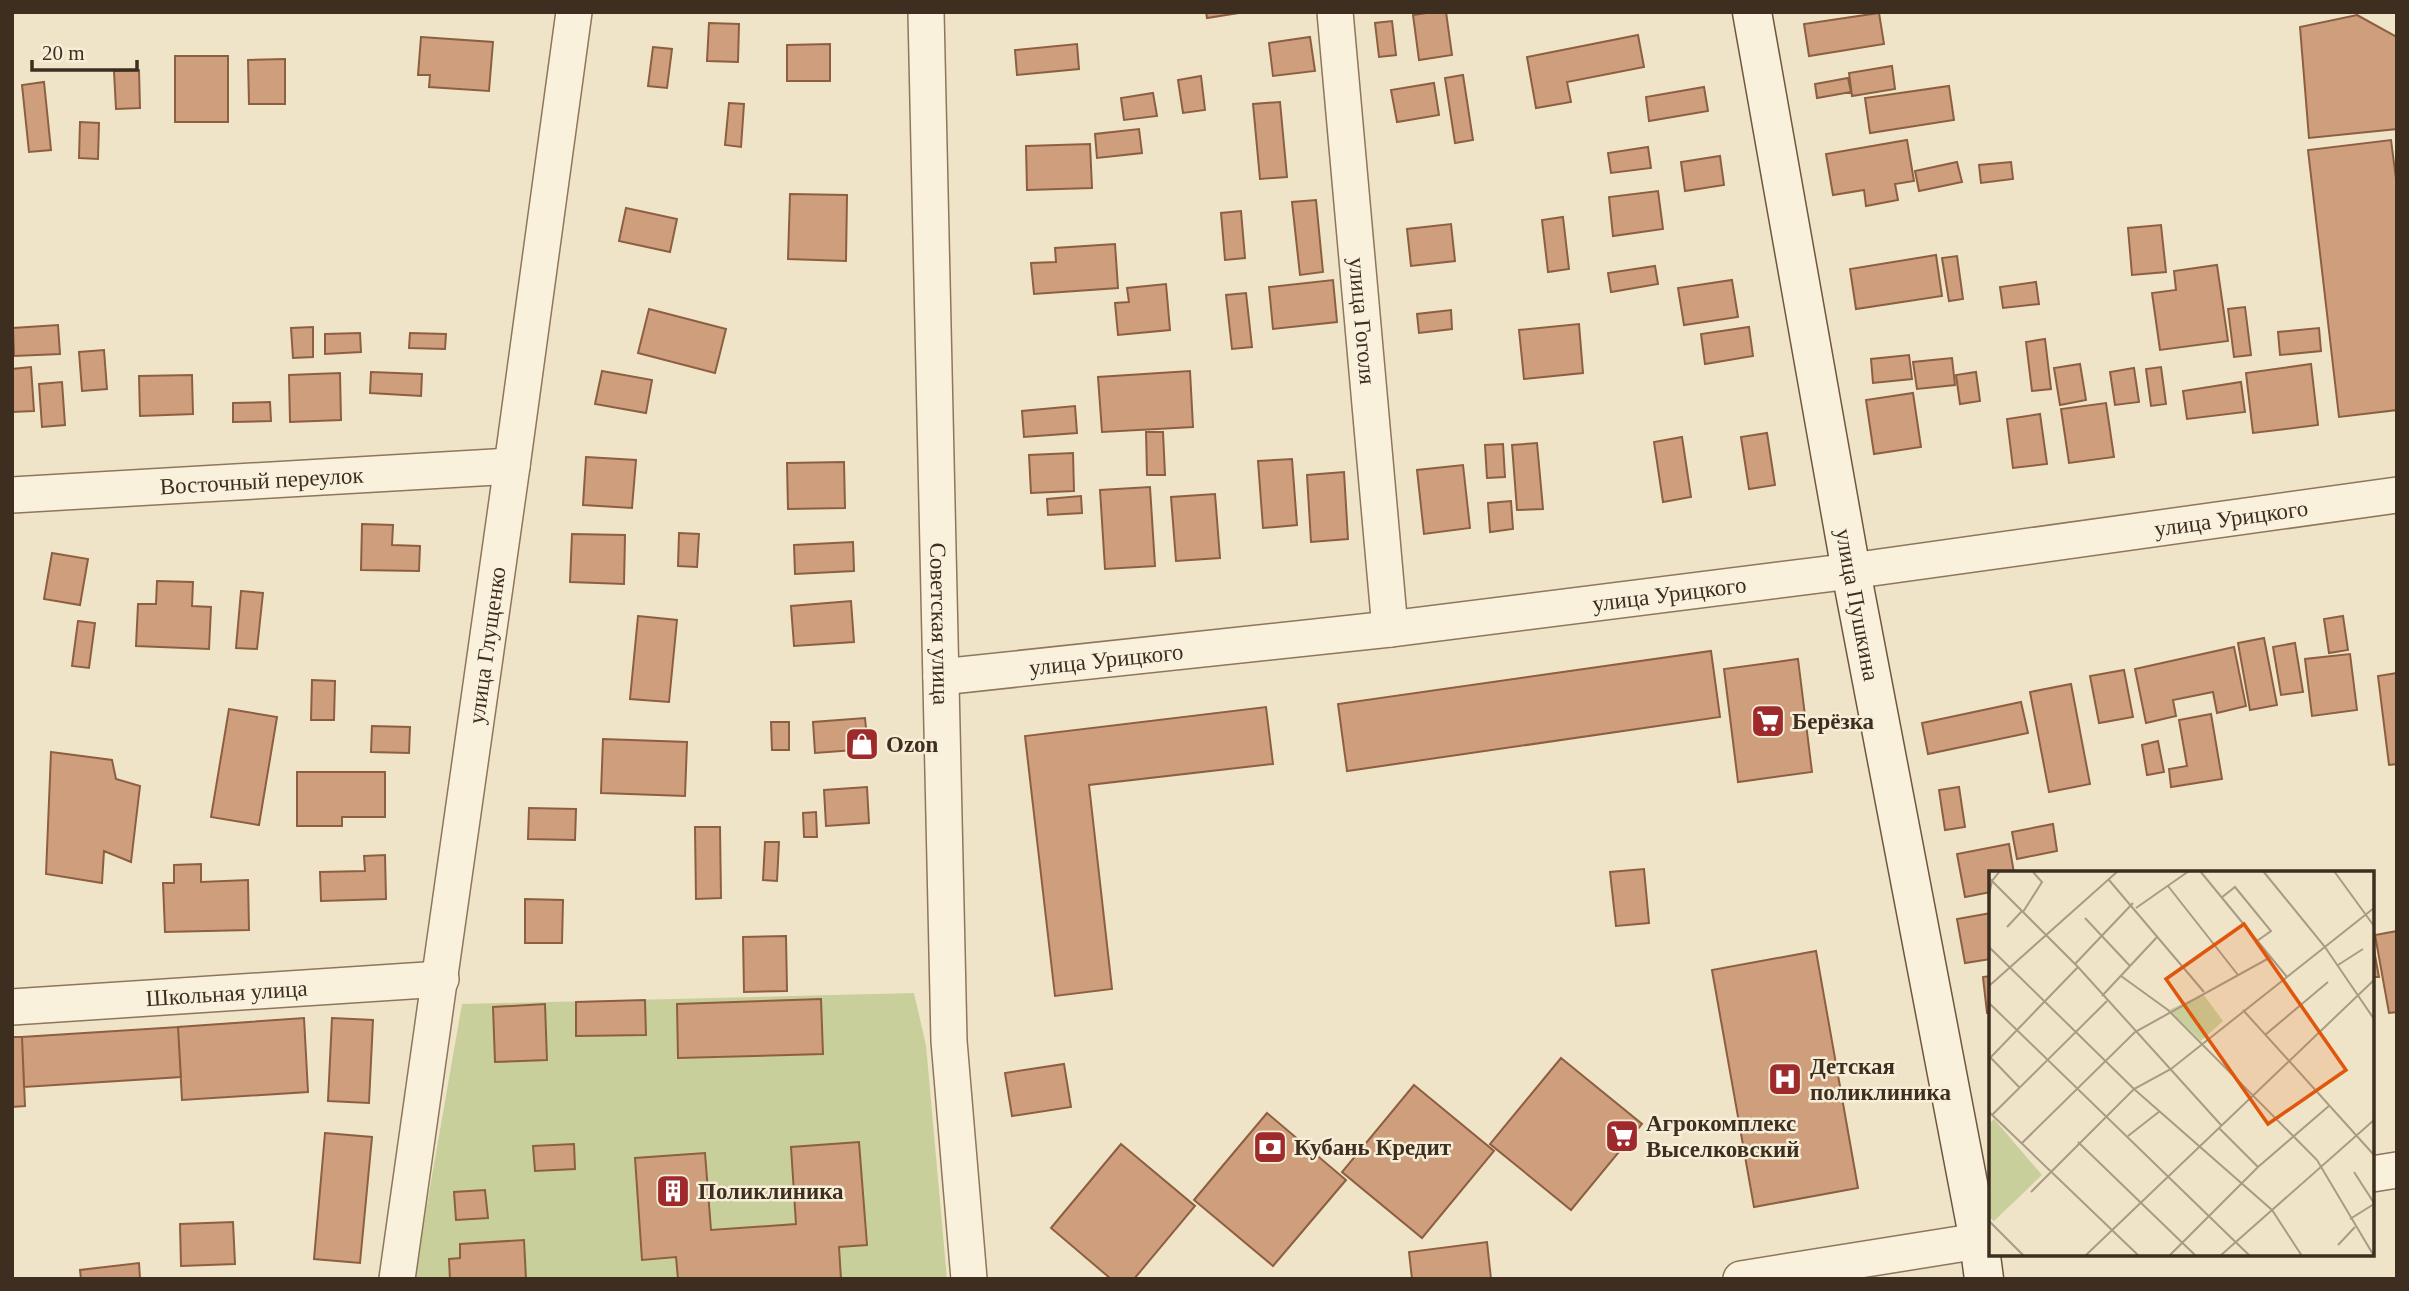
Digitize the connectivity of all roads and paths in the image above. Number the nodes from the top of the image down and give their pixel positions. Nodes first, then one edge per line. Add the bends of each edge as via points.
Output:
1 (573, 12) edge
2 (926, 12) edge
3 (1335, 12) edge
4 (1752, 12) edge
5 (512, 466) junction
6 (12, 495) edge
7 (2397, 495) edge
8 (1851, 571) junction
9 (1390, 629) junction
10 (941, 677) junction
11 (441, 979) junction
12 (12, 1007) edge
13 (2397, 1170) edge
14 (2374, 1174) edge
15 (1985, 1240) edge
16 (397, 1279) edge
17 (970, 1279) edge
18 (1741, 1279) edge
19 (1984, 1279) edge

1 - 5 street, улица Глущенко
2 - 10 street, Советская улица
3 - 9 street, улица Гоголя
4 - 8 main road, улица Пушкина
5 - 6 street, Восточный переулок
5 - 11 street, улица Глущенко
7 - 8 street, улица Урицкого
8 - 9 street, улица Урицкого
8 - 15 main road, улица Пушкина
9 - 10 street, улица Урицкого
10 - 17 street, Советская улица via 949,1041
11 - 12 street, Школьная улица
11 - 16 street, улица Глущенко
13 - 14 street
15 - 18 street
15 - 19 main road, улица Пушкина

